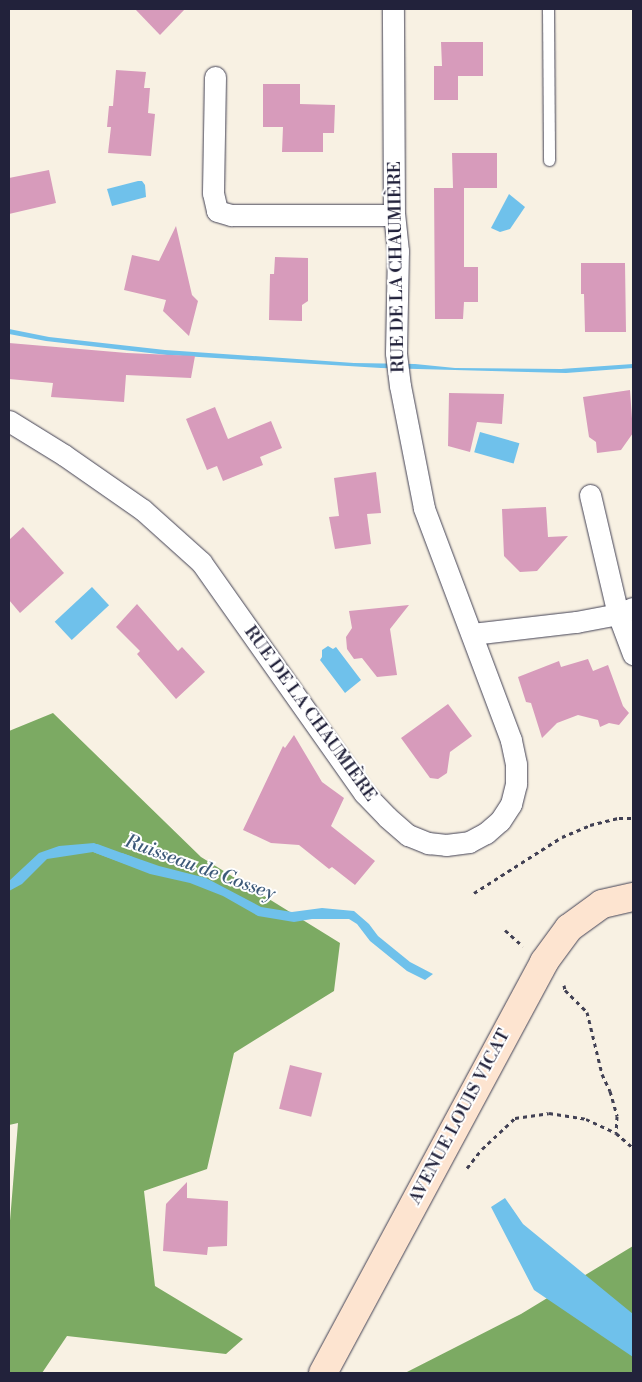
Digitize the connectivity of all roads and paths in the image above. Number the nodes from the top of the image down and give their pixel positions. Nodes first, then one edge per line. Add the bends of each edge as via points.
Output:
1 (393, 9) edge
2 (548, 9) edge
3 (215, 77) dead end
4 (549, 160) dead end
5 (394, 215) junction
6 (9, 421) edge
7 (590, 495) dead end
8 (625, 611) edge
9 (472, 634) junction
10 (633, 654) edge
11 (633, 818) edge
12 (474, 893) dead end
13 (633, 897) edge
14 (505, 930) dead end
15 (525, 948) dead end
16 (564, 983) dead end
17 (616, 1133) junction
18 (633, 1148) edge
19 (464, 1172) dead end
20 (322, 1373) edge

1 - 5 street, RUE DE LA CHAUMIÈRE
2 - 4 lane
3 - 5 street via 213,193 217,211 252,216
5 - 9 street, RUE DE LA CHAUMIÈRE via 398,251 396,354 400,386 424,508
6 - 9 street, RUE DE LA CHAUMIÈRE via 144,510 201,562 364,793 408,835 428,844 446,846 469,842 486,833 500,821 516,784 511,740
7 - 8 street
8 - 9 street via 576,622
8 - 10 street
11 - 12 path via 590,825 562,838
13 - 20 main road, AVENUE LOUIS VICAT via 602,904 575,923 544,962
14 - 15 path
16 - 17 path via 565,990 586,1012 617,1116
17 - 18 path
17 - 19 path via 586,1119 549,1113 515,1118 482,1148

